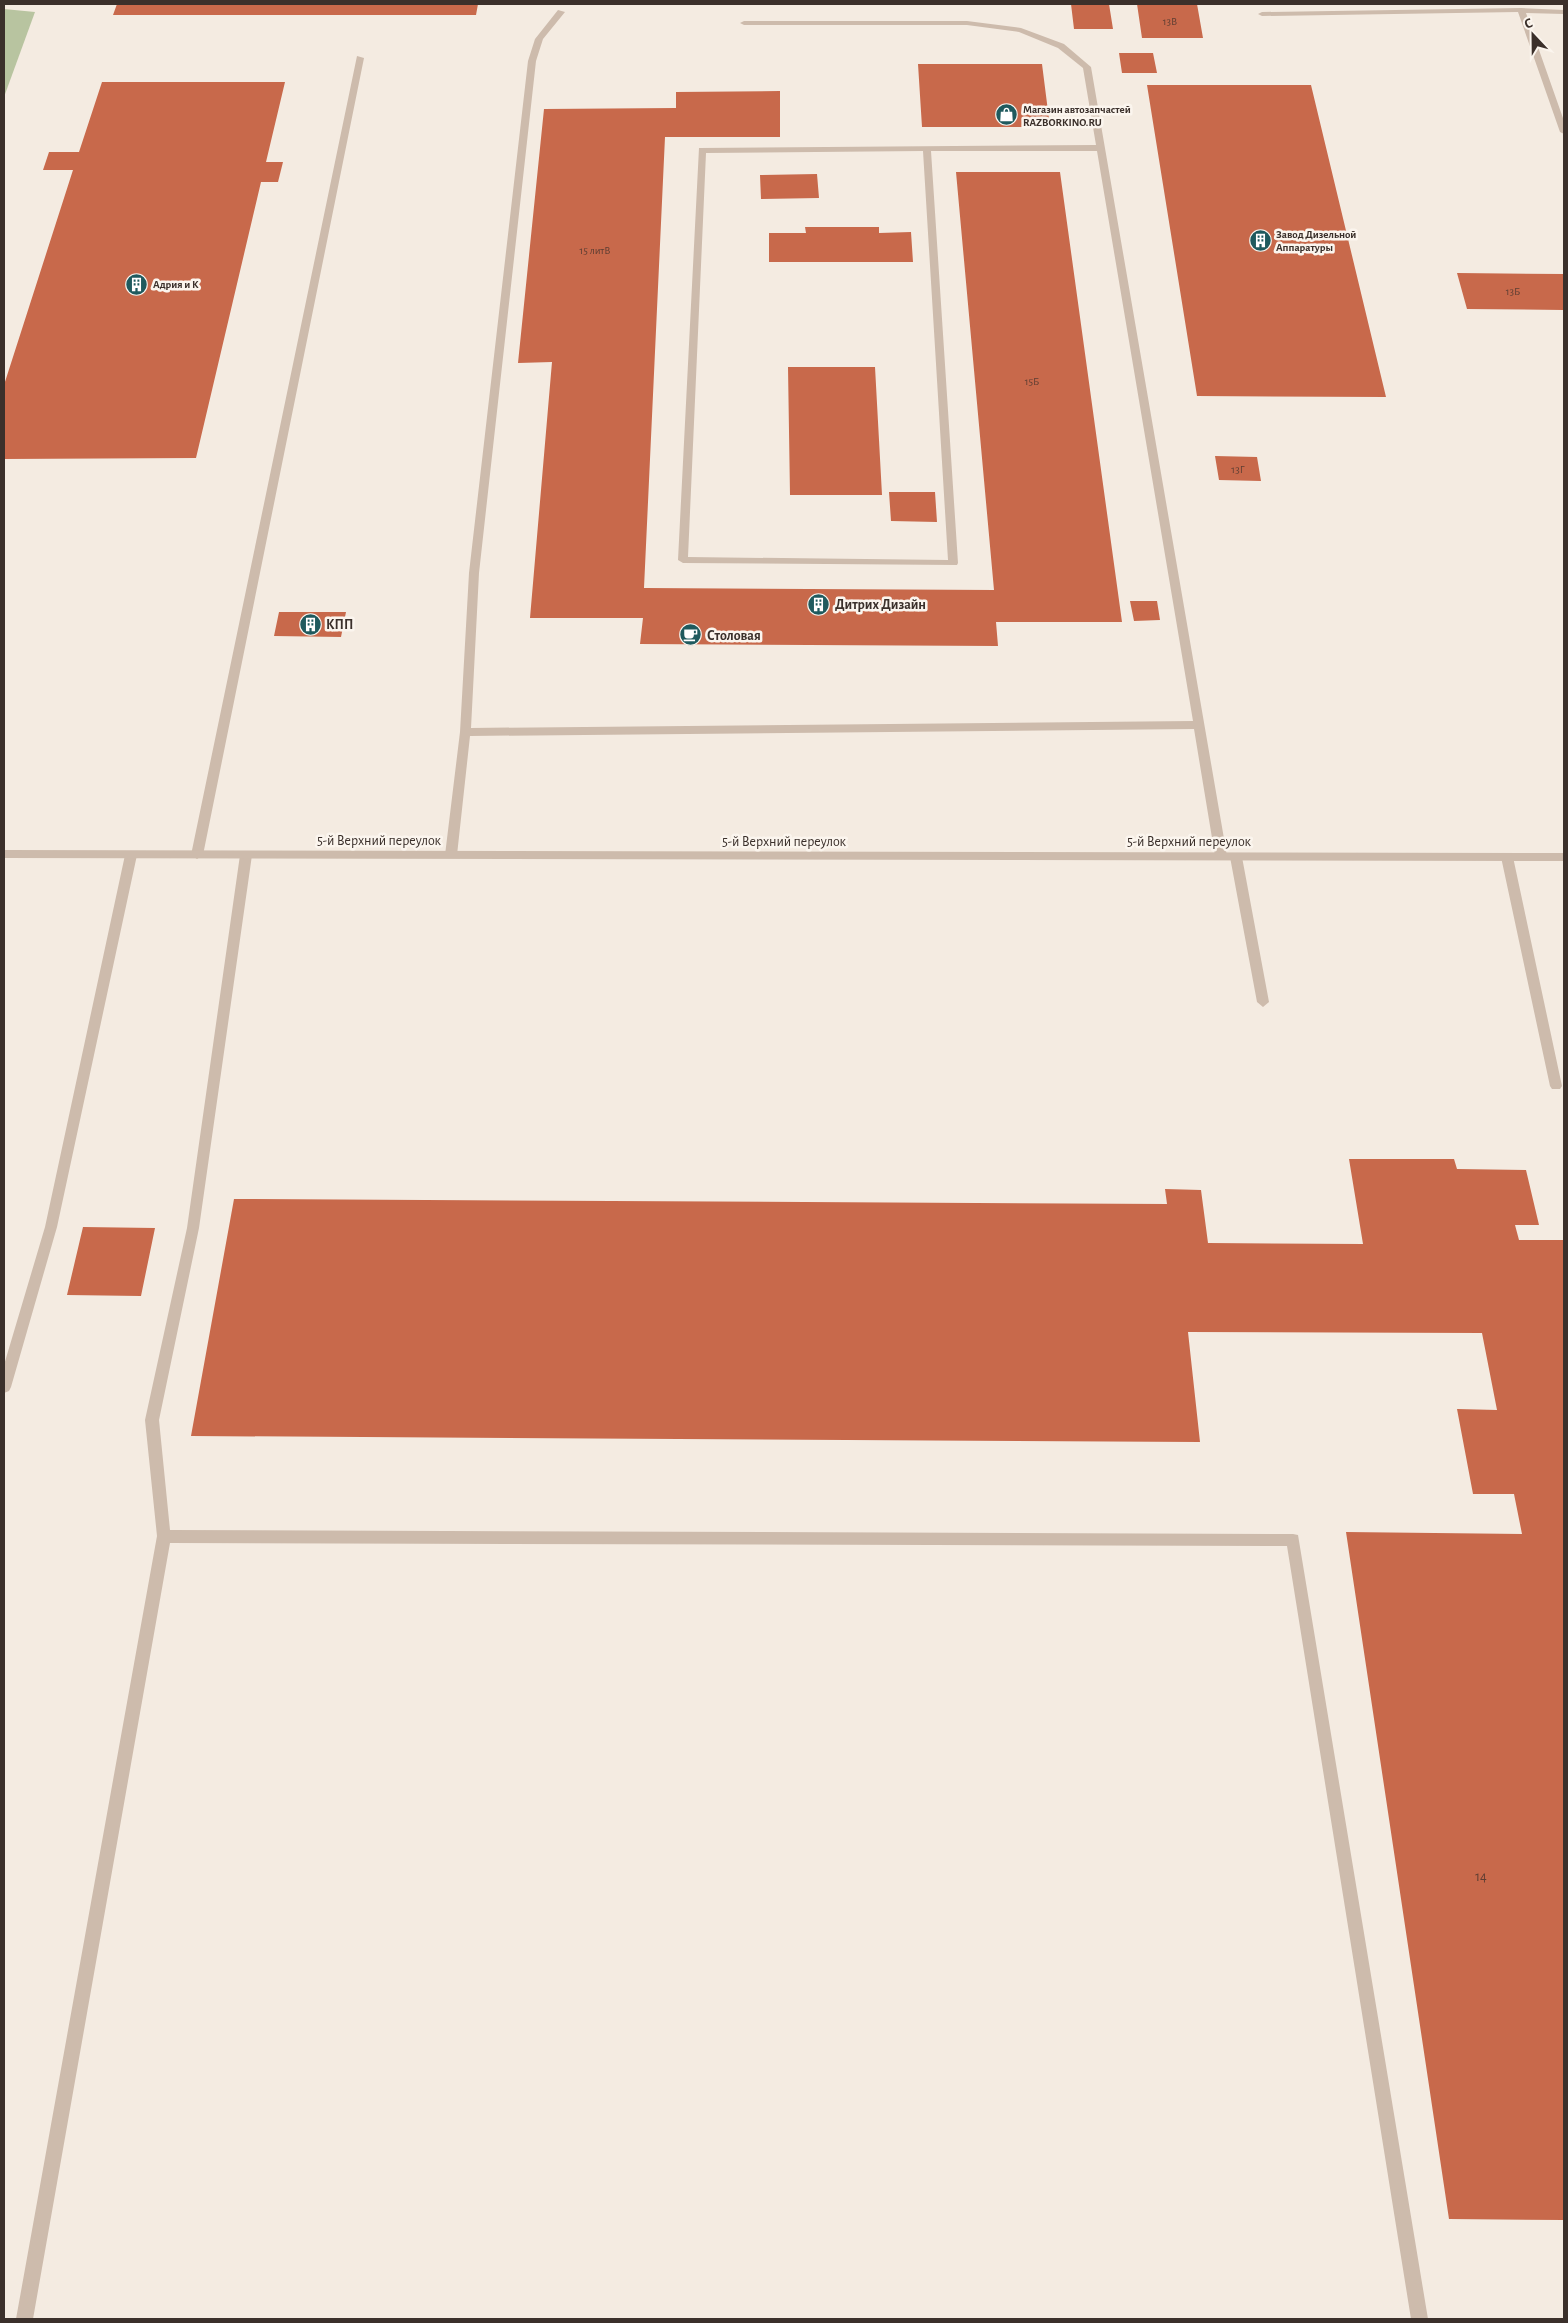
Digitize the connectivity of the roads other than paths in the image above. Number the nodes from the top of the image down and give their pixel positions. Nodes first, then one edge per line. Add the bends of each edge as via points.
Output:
1 (1521, 10) junction
2 (561, 12) dead end
3 (1564, 12) edge
4 (1262, 14) dead end
5 (744, 23) dead end
6 (360, 58) dead end
7 (1564, 132) edge
8 (927, 148) junction
9 (1099, 148) junction
10 (1199, 725) junction
11 (465, 732) junction
12 (4, 854) edge
13 (131, 855) junction
14 (197, 855) junction
15 (246, 855) junction
16 (451, 855) junction
17 (1222, 856) junction
18 (1236, 856) junction
19 (1507, 857) junction
20 (1564, 857) edge
21 (1263, 1002) dead end
22 (1556, 1086) dead end
23 (4, 1387) edge
24 (164, 1536) junction
25 (24, 2319) edge
26 (1420, 2319) edge

1 - 3 street
1 - 4 street
1 - 7 street
2 - 11 street via 539,39 532,61 474,573
5 - 9 street via 967,23 1021,30 1061,46 1087,67
6 - 14 street
8 - 8 street via 953,563 684,560 702,150
8 - 9 street
9 - 10 street
10 - 11 street
10 - 17 street
11 - 16 street
12 - 13 street, 5-й Верхний переулок
13 - 14 street, 5-й Верхний переулок
13 - 23 street via 51,1226
14 - 15 street, 5-й Верхний переулок
15 - 16 street, 5-й Верхний переулок
15 - 24 street via 193,1228 152,1420
16 - 17 street, 5-й Верхний переулок
17 - 18 street, 5-й Верхний переулок
18 - 19 street, 5-й Верхний переулок
18 - 21 street
19 - 20 street, 5-й Верхний переулок
19 - 22 street
24 - 25 street
24 - 26 street via 1293,1540

